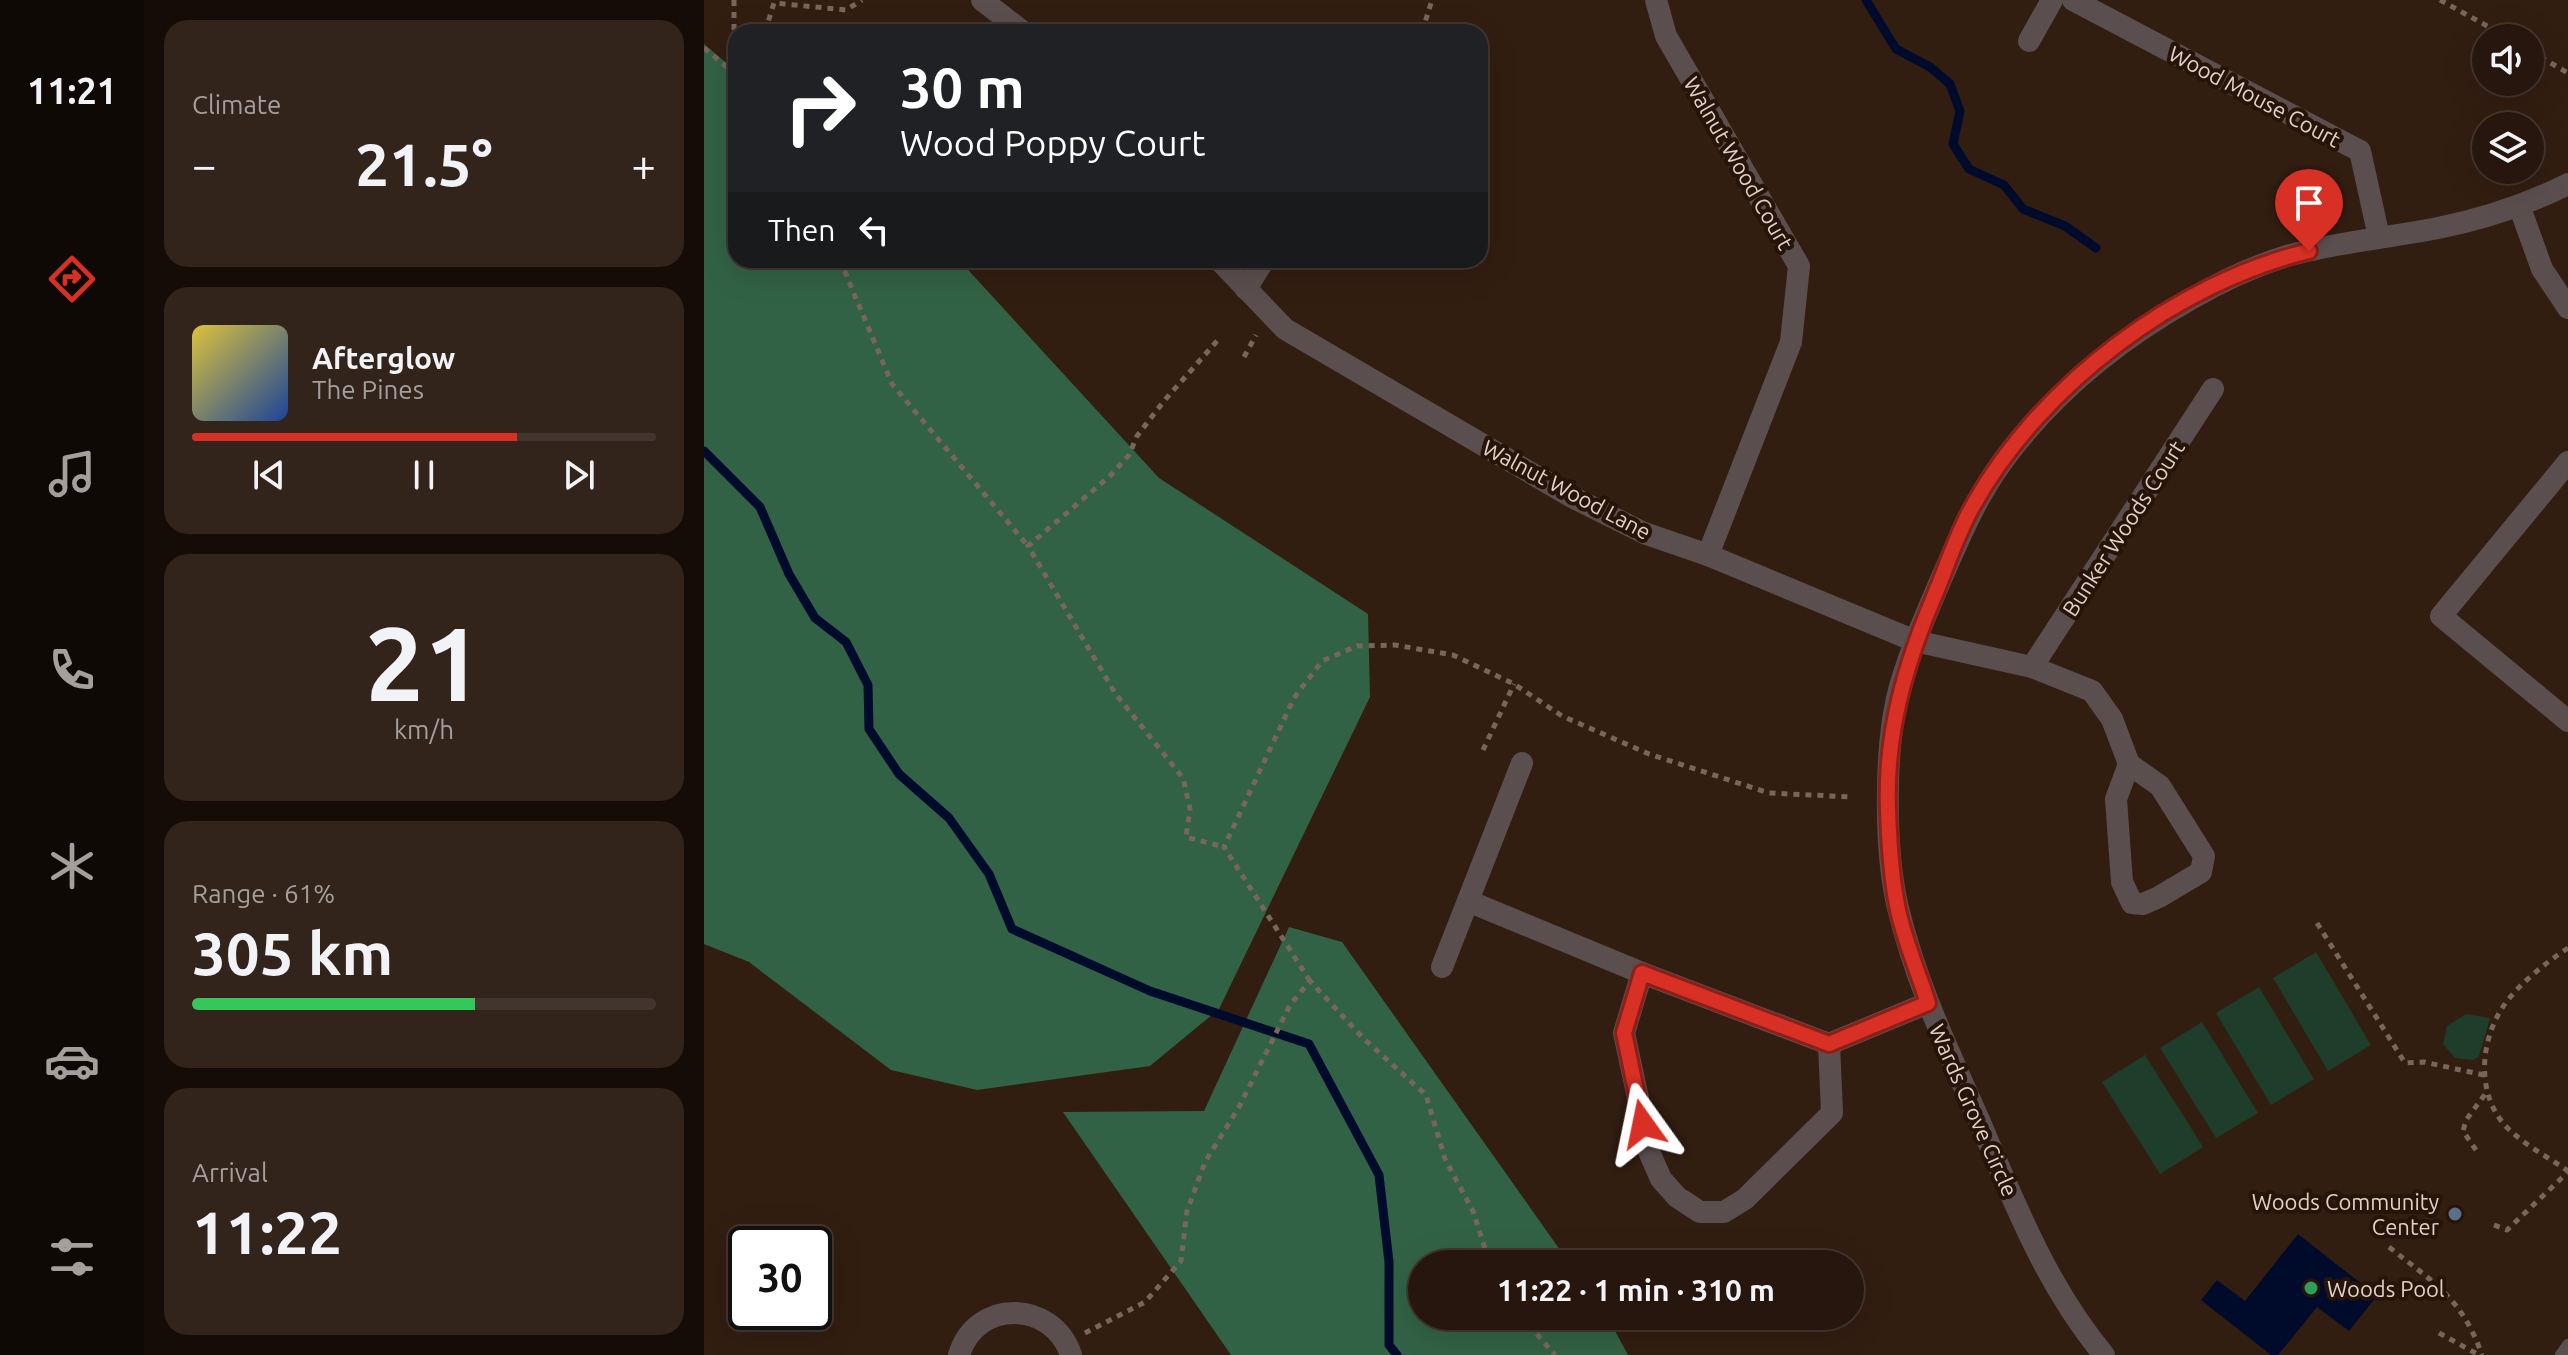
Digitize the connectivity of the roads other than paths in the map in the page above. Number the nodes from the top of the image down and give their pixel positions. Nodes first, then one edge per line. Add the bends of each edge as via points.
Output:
1 (982, 0) edge
2 (1656, 0) edge
3 (2052, 0) edge
4 (2073, 0) edge
5 (1013, 24) edge
6 (2029, 41) dead end
7 (2568, 184) edge
8 (2520, 208) junction
9 (2379, 237) junction
10 (1226, 268) edge
11 (1259, 268) edge
12 (1246, 289) junction
13 (2568, 308) edge
14 (2213, 389) dead end
15 (2568, 462) edge
16 (1708, 555) junction
17 (1915, 641) junction
18 (2032, 667) junction
19 (2568, 721) edge
20 (1522, 763) dead end
21 (2129, 764) junction
22 (1468, 901) junction
23 (1442, 967) dead end
24 (1642, 973) junction
25 (1928, 1003) junction
26 (1829, 1044) junction
27 (1069, 1348) edge
28 (959, 1355) edge
29 (2104, 1355) edge

1 - 5 street
2 - 16 street, Walnut Wood Court via 1666,36 1799,266 1791,342
3 - 6 street
4 - 9 street, Wood Mouse Court via 2360,151
7 - 8 street, Wards Grove Circle
8 - 9 street, Wards Grove Circle
8 - 13 street via 2542,269
9 - 17 street, Wards Grove Circle via 2284,257 2235,276 2153,322 2079,378 2037,419 1973,505
10 - 12 street, Walnut Wood Lane
11 - 12 street
12 - 16 street, Walnut Wood Lane via 1285,329 1572,497 1644,533
14 - 18 street, Bunker Woods Court
15 - 19 street via 2441,616
16 - 17 street, Walnut Wood Lane
17 - 18 street, Walnut Wood Lane
17 - 25 street, Wards Grove Circle via 1900,686 1888,807 1897,906
18 - 21 street, Walnut Wood Lane via 2092,691 2112,719
20 - 22 street
21 - 21 street via 2116,799 2122,882 2132,903 2143,904 2205,865 2160,786
22 - 23 street
22 - 24 street
24 - 26 street
24 - 26 street via 1624,1033 1650,1154 1661,1179 1700,1212 1724,1212 1745,1199 1832,1113
25 - 26 street
25 - 29 street, Wards Grove Circle via 2025,1226 2082,1328
27 - 28 street via 1048,1323 1029,1312 1009,1311 973,1333

